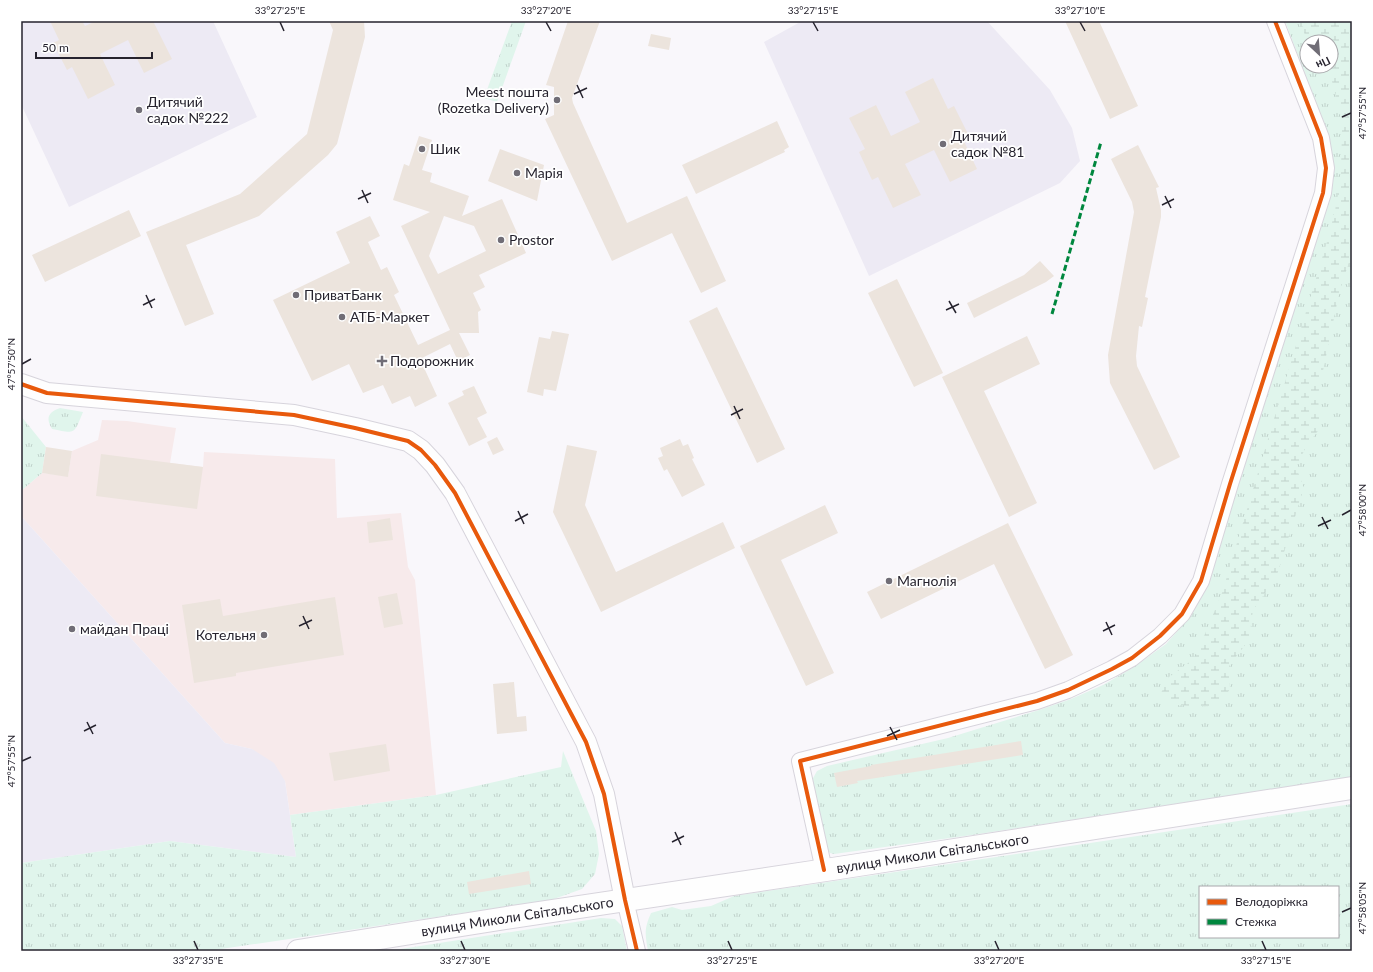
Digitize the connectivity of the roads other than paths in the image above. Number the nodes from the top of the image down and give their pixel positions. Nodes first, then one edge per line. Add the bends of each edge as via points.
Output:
1 (1275, 21) edge
2 (21, 384) edge
3 (1352, 788) edge
4 (824, 870) junction
5 (625, 900) junction
6 (298, 951) edge
7 (637, 951) edge

1 - 4 street via 1321,138 1326,168 1323,193 1201,581 1182,614 1160,636 1132,658 1068,690 1037,701 800,761
2 - 5 street via 47,393 294,415 408,441 421,450 435,464 455,493 586,742 604,794
3 - 4 main road, вулиця Миколи Світальського
4 - 5 main road, вулиця Миколи Світальського
5 - 6 main road, вулиця Миколи Світальського
5 - 7 street

